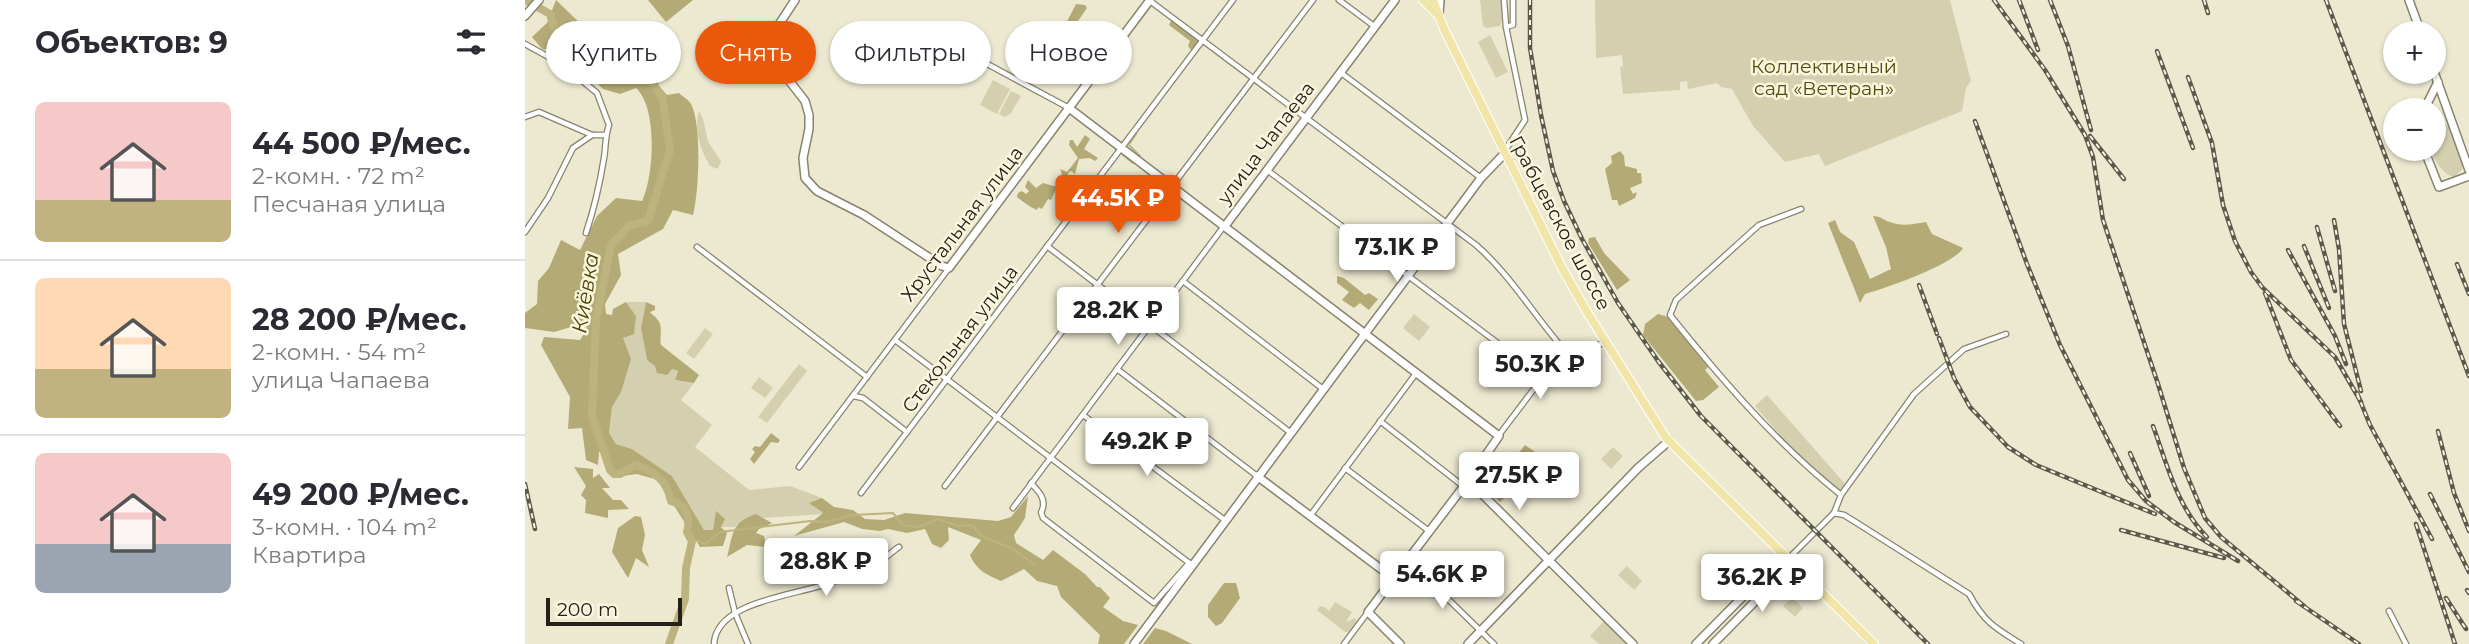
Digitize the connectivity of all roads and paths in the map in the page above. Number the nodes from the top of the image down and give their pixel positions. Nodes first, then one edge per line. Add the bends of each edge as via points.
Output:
1 (538, 0) edge
2 (795, 0) edge
3 (1150, 0) edge
4 (1233, 0) edge
5 (1313, 0) edge
6 (1339, 0) edge
7 (1397, 0) edge
8 (1423, 0) edge
9 (1433, 0) edge
10 (1440, 0) edge
11 (1504, 0) edge
12 (1513, 0) edge
13 (2409, 0) edge
14 (1437, 15) junction
15 (525, 16) edge
16 (2417, 21) edge
17 (1375, 27) junction
18 (1506, 27) junction
19 (1203, 40) junction
20 (525, 44) edge
21 (991, 65) edge
22 (1340, 72) junction
23 (1253, 78) junction
24 (2439, 84) edge
25 (1069, 108) junction
26 (525, 117) edge
27 (1305, 117) junction
28 (591, 135) junction
29 (605, 135) junction
30 (1122, 147) junction
31 (1505, 153) junction
32 (2429, 161) edge
33 (1267, 169) junction
34 (2469, 170) edge
35 (2469, 176) edge
36 (1481, 178) junction
37 (1171, 185) junction
38 (1801, 209) dead end
39 (1447, 224) junction
40 (1224, 226) junction
41 (525, 232) edge
42 (586, 233) dead end
43 (1047, 246) junction
44 (697, 247) dead end
45 (949, 268) junction
46 (1408, 276) junction
47 (1183, 281) junction
48 (1097, 284) junction
49 (1150, 325) junction
50 (1366, 333) junction
51 (2006, 334) dead end
52 (895, 340) junction
53 (1605, 341) junction
54 (1569, 355) junction
55 (1574, 361) dead end
56 (1117, 369) junction
57 (1416, 372) junction
58 (867, 377) junction
59 (1543, 377) junction
60 (947, 379) junction
61 (1323, 389) junction
62 (853, 396) junction
63 (1083, 415) junction
64 (997, 417) junction
65 (1380, 421) junction
66 (907, 432) junction
67 (1290, 433) junction
68 (1499, 436) junction
69 (1669, 441) junction
70 (1051, 457) junction
71 (799, 467) dead end
72 (1345, 468) junction
73 (1257, 476) junction
74 (1470, 478) junction
75 (1031, 483) junction
76 (944, 486) dead end
77 (1463, 486) junction
78 (861, 493) dead end
79 (1841, 495) junction
80 (1013, 508) dead end
81 (1834, 513) junction
82 (1309, 516) junction
83 (1226, 521) junction
84 (1429, 531) junction
85 (899, 547) dead end
86 (1407, 559) junction
87 (1787, 560) junction
88 (1549, 561) junction
89 (1191, 564) junction
90 (1393, 578) junction
91 (729, 588) dead end
92 (2389, 611) dead end
93 (1368, 612) junction
94 (735, 613) junction
95 (1481, 631) junction
96 (714, 644) edge
97 (748, 644) edge
98 (1134, 644) edge
99 (1344, 644) edge
100 (1400, 644) edge
101 (1468, 644) edge
102 (1494, 644) edge
103 (1633, 644) edge
104 (1696, 644) edge
105 (1713, 644) edge
106 (1874, 644) edge
107 (2021, 644) edge
108 (2406, 644) edge

1 - 15 main road
2 - 45 main road via 774,32 771,49 773,60 805,102 809,115 805,178 817,191
3 - 19 street
3 - 25 main road, Хрустальная улица
4 - 19 street, Стекольная улица
5 - 23 street
6 - 17 street
7 - 17 main road, улица Чапаева
8 - 14 main road
9 - 14 main road
10 - 14 main road
11 - 18 street
12 - 18 street via 1513,25
13 - 16 main road
14 - 31 main road, Грабцевское шоссе
17 - 22 main road, улица Чапаева
18 - 31 street via 1525,120
19 - 23 street
19 - 30 street, Стекольная улица
20 - 29 street via 563,65 597,93 609,125
21 - 25 street
22 - 27 main road, улица Чапаева
22 - 36 street
23 - 27 street
23 - 37 street
24 - 34 main road
25 - 30 main road
25 - 45 main road, Хрустальная улица
26 - 28 street via 539,112
27 - 33 main road, улица Чапаева
27 - 39 street
28 - 29 street
28 - 41 street via 573,148
29 - 42 street via 605,156
30 - 37 main road
30 - 43 street, Стекольная улица
31 - 36 main road
31 - 53 main road, Грабцевское шоссе via 1563,270
32 - 35 main road via 2439,187
33 - 40 main road, улица Чапаева
33 - 46 street
36 - 39 main road
37 - 40 main road
37 - 48 street
38 - 79 street via 1759,225 1676,300 1670,315 1781,443
39 - 46 main road
39 - 54 street via 1499,265
40 - 47 street, улица Чапаева
40 - 50 main road
43 - 48 street
43 - 60 street, Стекольная улица
44 - 58 street
45 - 52 street, Хрустальная улица
46 - 50 main road
46 - 59 street
47 - 49 street, улица Чапаева
47 - 61 street
48 - 49 street
48 - 64 street
49 - 56 street, улица Чапаева
49 - 67 street
50 - 57 main road
50 - 61 main road
51 - 79 street via 1963,349 1914,394
52 - 58 street, Хрустальная улица
52 - 60 street
53 - 54 street via 1585,354
53 - 69 main road, Грабцевское шоссе
54 - 55 street
54 - 59 street
56 - 63 street, улица Чапаева
56 - 73 street
57 - 65 street
57 - 68 main road
58 - 62 street, Хрустальная улица
59 - 68 street
60 - 64 street
60 - 66 street, Стекольная улица
61 - 67 main road
62 - 66 street via 863,398
62 - 71 street, Хрустальная улица
63 - 70 street, улица Чапаева
63 - 83 street
64 - 70 street
64 - 76 street
65 - 72 street
65 - 77 street
66 - 78 street, Стекольная улица
67 - 73 main road
68 - 74 main road
69 - 87 main road, Грабцевское шоссе
69 - 88 main road
70 - 75 street, улица Чапаева
70 - 89 street
72 - 82 street
72 - 84 street
73 - 82 main road
73 - 83 main road
74 - 77 main road
74 - 88 main road
75 - 80 street, улица Чапаева
75 - 89 street via 1043,497 1043,518 1154,603
77 - 84 main road
79 - 81 street
81 - 87 street
81 - 107 street via 1969,594 1985,619
82 - 90 main road
83 - 89 main road
84 - 86 main road
85 - 94 street via 873,566 829,584
86 - 90 main road
86 - 95 street
87 - 104 main road
87 - 105 main road
87 - 106 main road, Грабцевское шоссе
88 - 95 main road
88 - 103 main road
89 - 98 main road
90 - 93 main road
91 - 94 street
92 - 108 street
93 - 99 street
93 - 100 main road
94 - 96 street via 717,629
94 - 97 street
95 - 101 main road
95 - 102 street

